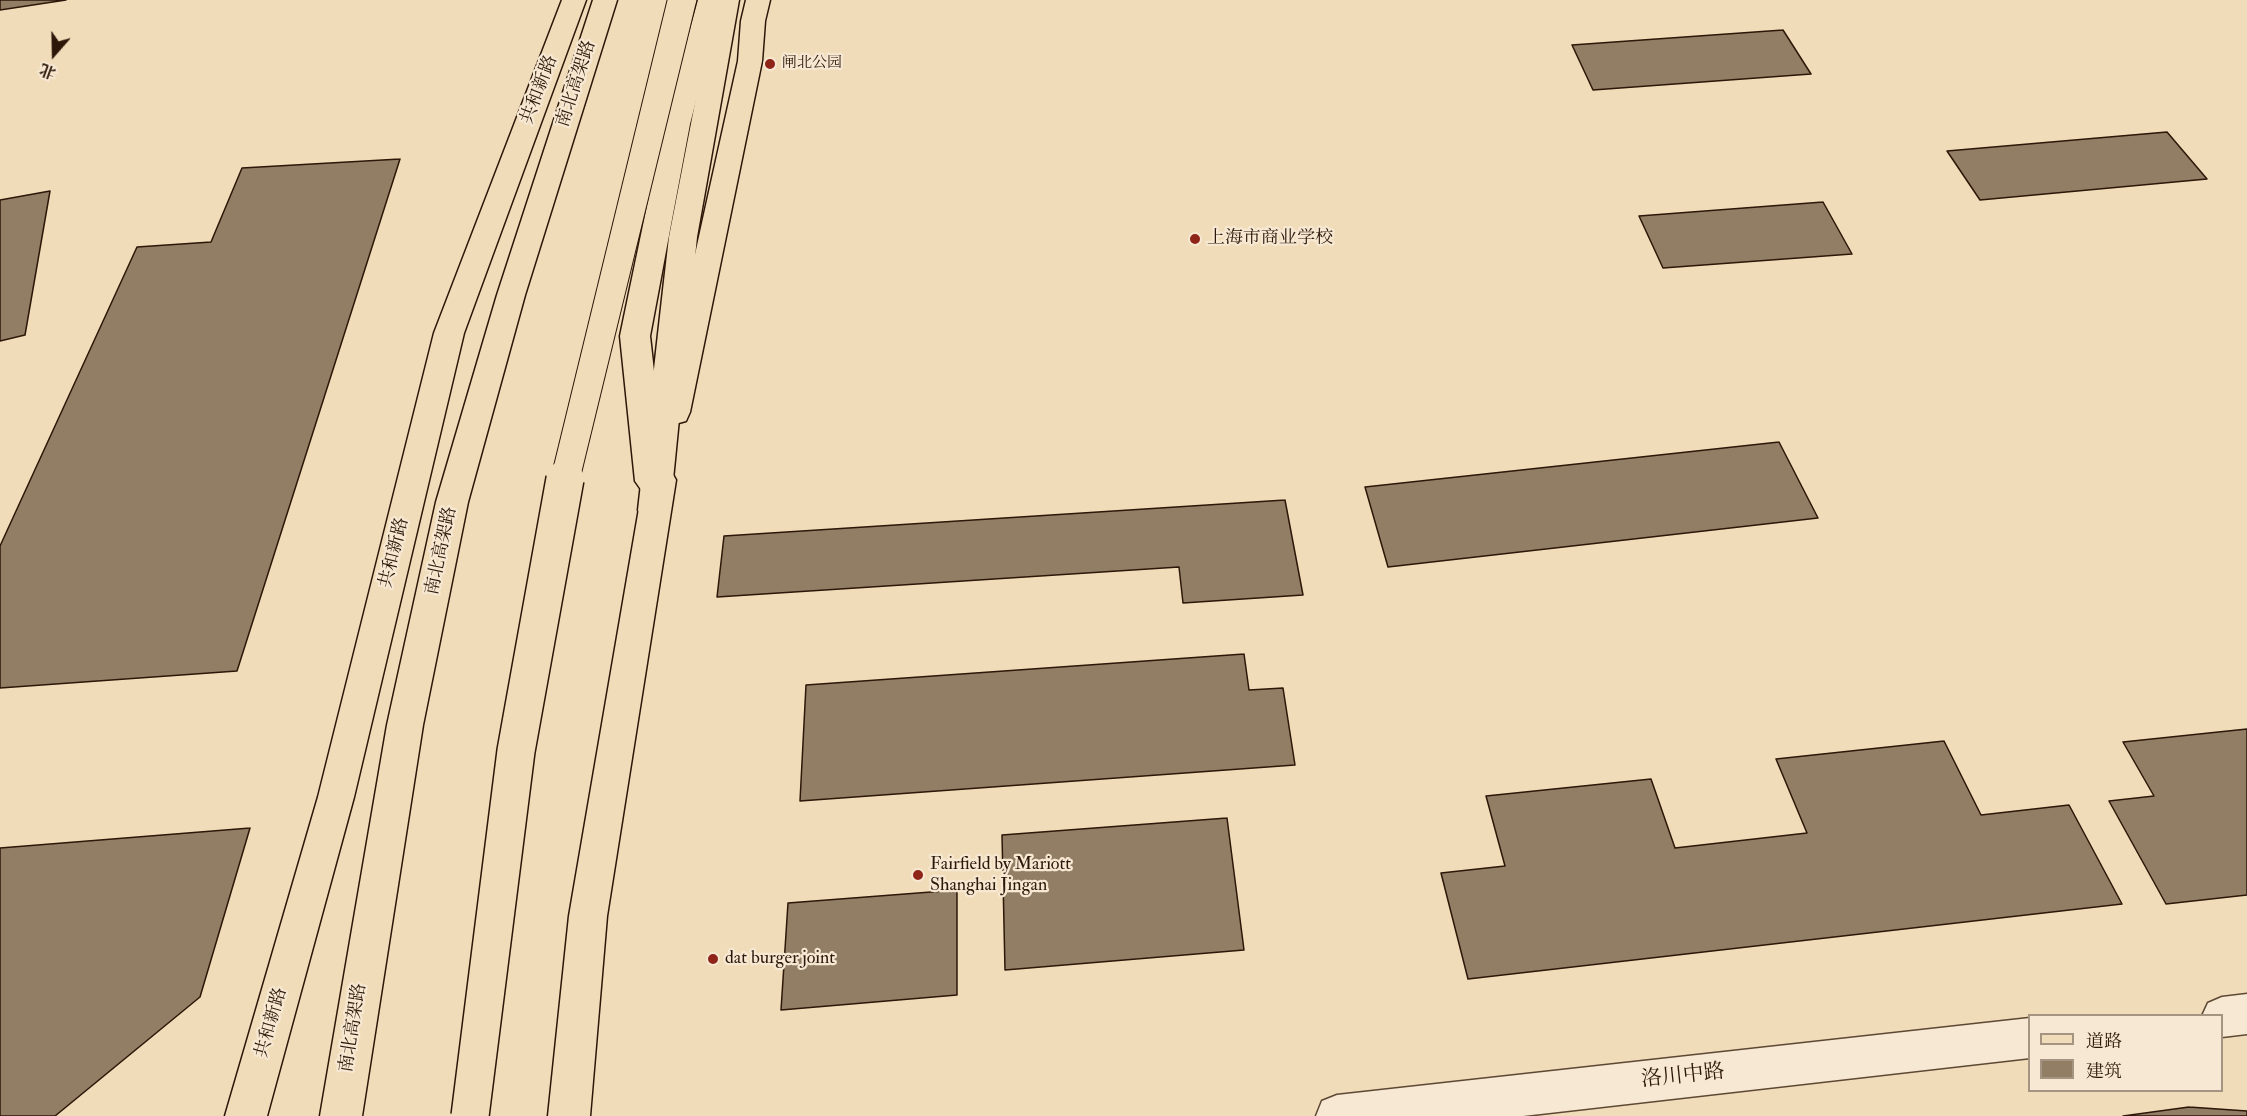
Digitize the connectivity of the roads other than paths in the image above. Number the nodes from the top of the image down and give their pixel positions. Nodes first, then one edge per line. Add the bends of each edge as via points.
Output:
1 (574, 0) edge
2 (605, 0) edge
3 (682, 0) edge
4 (710, 0) edge
5 (726, 0) edge
6 (758, 0) edge
7 (654, 510) junction
8 (2247, 1014) edge
9 (2223, 1017) edge
10 (2028, 1038) edge
11 (348, 1059) junction
12 (246, 1116) edge
13 (333, 1116) edge
14 (341, 1116) edge
15 (470, 1116) edge
16 (569, 1116) edge
17 (1337, 1116) edge

1 - 12 main road, 共和新路 via 449,333 336,797
2 - 11 main road, 南北高架路 via 511,295 452,502 405,725
3 - 15 main road, bridge via 570,453 516,751
4 - 7 main road via 678,124 635,336
5 - 7 main road via 683,237
6 - 7 main road via 750,61
7 - 16 main road via 588,916
8 - 9 street
10 - 17 street, 洛川中路
11 - 13 main road
11 - 14 main road, 南北高架路

